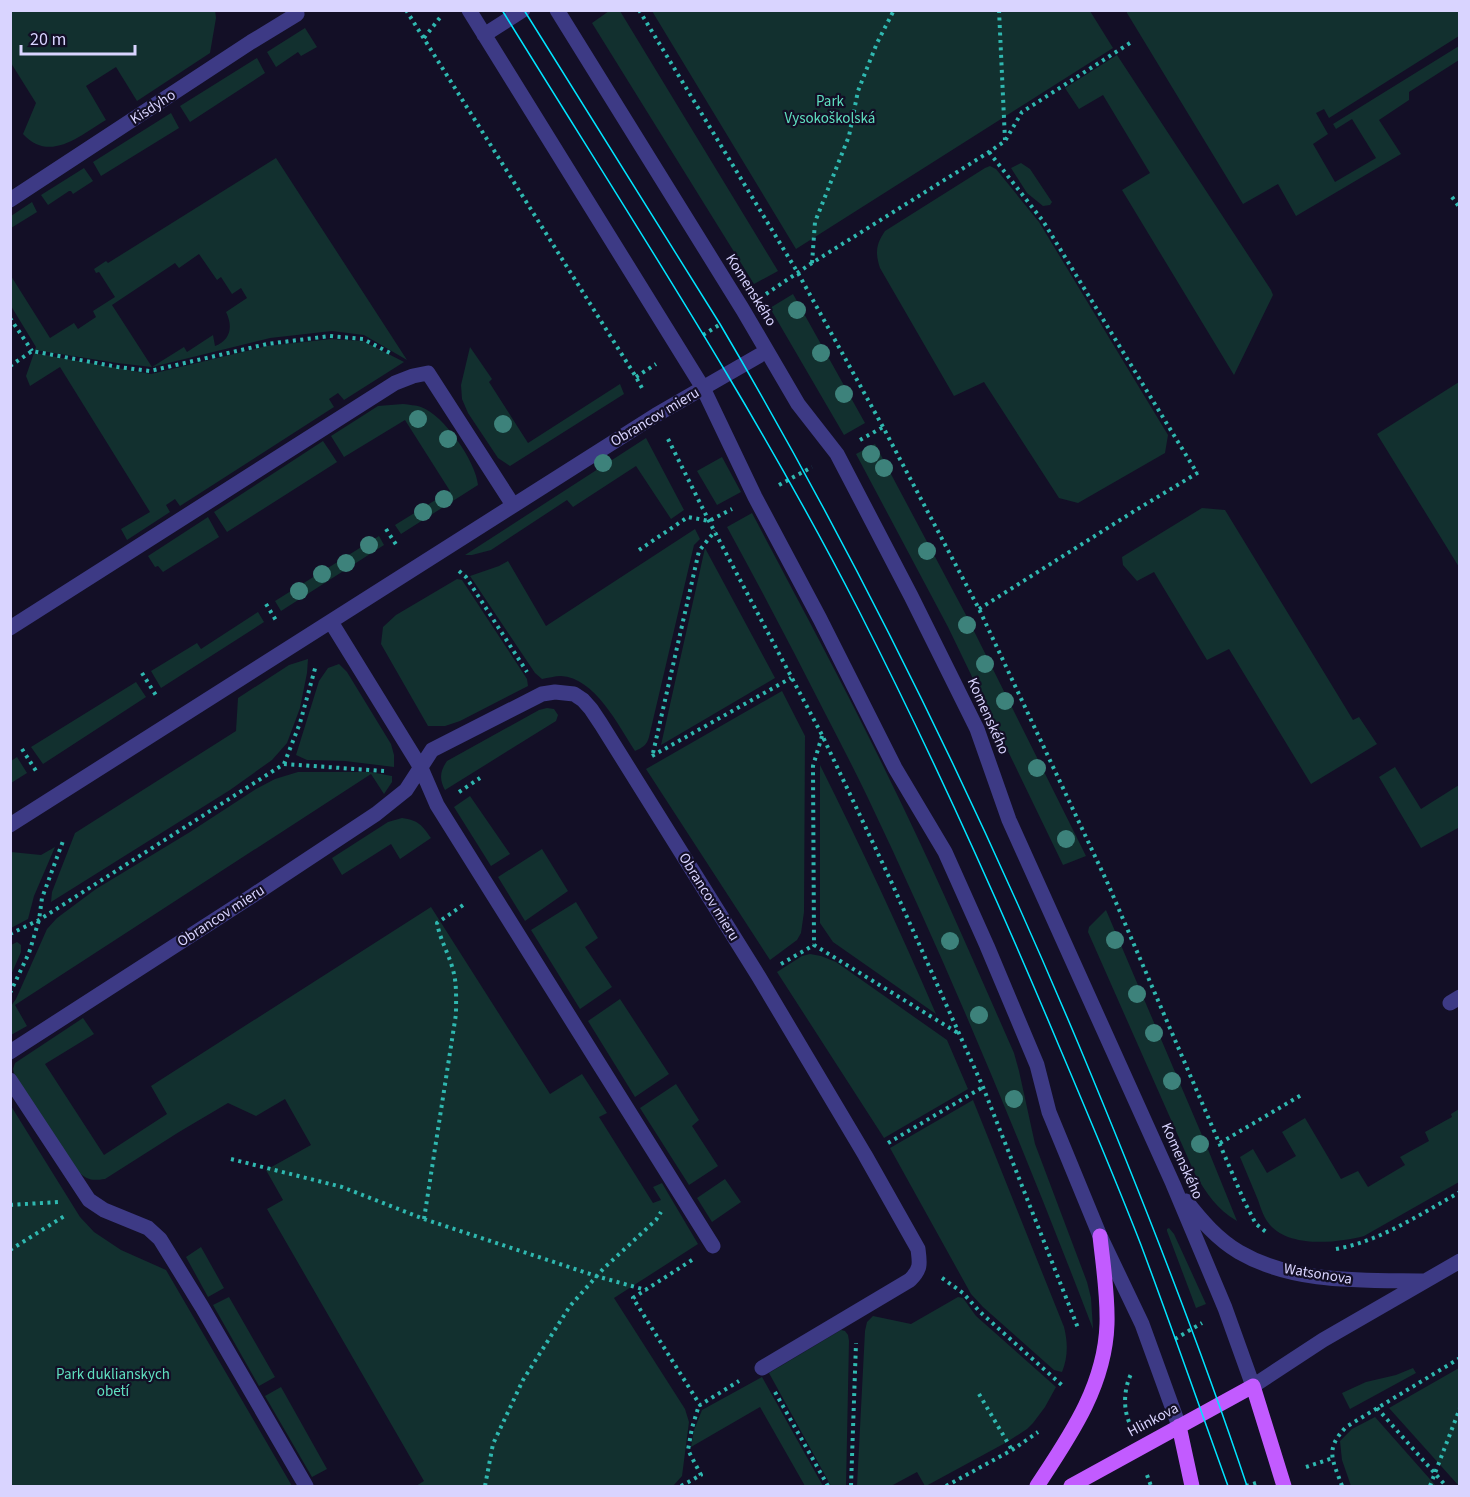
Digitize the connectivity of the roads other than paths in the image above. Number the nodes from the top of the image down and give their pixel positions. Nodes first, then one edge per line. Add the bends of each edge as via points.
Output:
1 (469, 10) edge
2 (524, 10) edge
3 (557, 10) edge
4 (297, 14) dead end
5 (484, 35) junction
6 (10, 200) edge
7 (767, 351) junction
8 (703, 388) junction
9 (513, 505) junction
10 (331, 622) junction
11 (10, 628) edge
12 (421, 768) junction
13 (10, 825) edge
14 (10, 1052) edge
15 (10, 1080) edge
16 (1173, 1184) junction
17 (1100, 1236) junction
18 (713, 1246) road end
19 (1460, 1261) edge
20 (1424, 1281) junction
21 (762, 1368) road end
22 (1253, 1386) junction
23 (1179, 1426) junction
24 (306, 1486) edge
25 (1037, 1486) edge
26 (1071, 1486) edge
27 (1192, 1486) edge
28 (1284, 1486) edge

1 - 5 street
2 - 5 street
3 - 7 street, Komenského
4 - 6 street, Kisdyho
5 - 8 street
7 - 8 street, Obrancov mieru
7 - 16 street, Komenského via 798,404 837,454 977,729 1009,820
8 - 9 street, Obrancov mieru
8 - 17 street via 895,768 945,852 1037,1065 1049,1112
9 - 10 street, Obrancov mieru
9 - 11 street via 428,373 413,376 395,383
10 - 12 street
10 - 13 street, Obrancov mieru
12 - 14 street, Obrancov mieru via 406,790 376,814
12 - 18 street via 437,805
12 - 21 street, Obrancov mieru via 432,750 542,694 574,694 583,700 631,769 759,977 913,1238 920,1261 918,1272 910,1280
15 - 24 street via 89,1200 148,1228 160,1239
16 - 20 street, Watsonova via 1213,1232 1239,1252 1259,1261 1296,1273 1344,1280
16 - 22 street, Komenského
17 - 23 street via 1142,1324
17 - 25 main road via 1107,1312 1104,1356 1081,1416
19 - 20 street, Watsonova
20 - 22 street, Watsonova
22 - 23 main road, Hlinkova
22 - 28 main road, Komenského
23 - 26 main road, Hlinkova
23 - 27 main road

